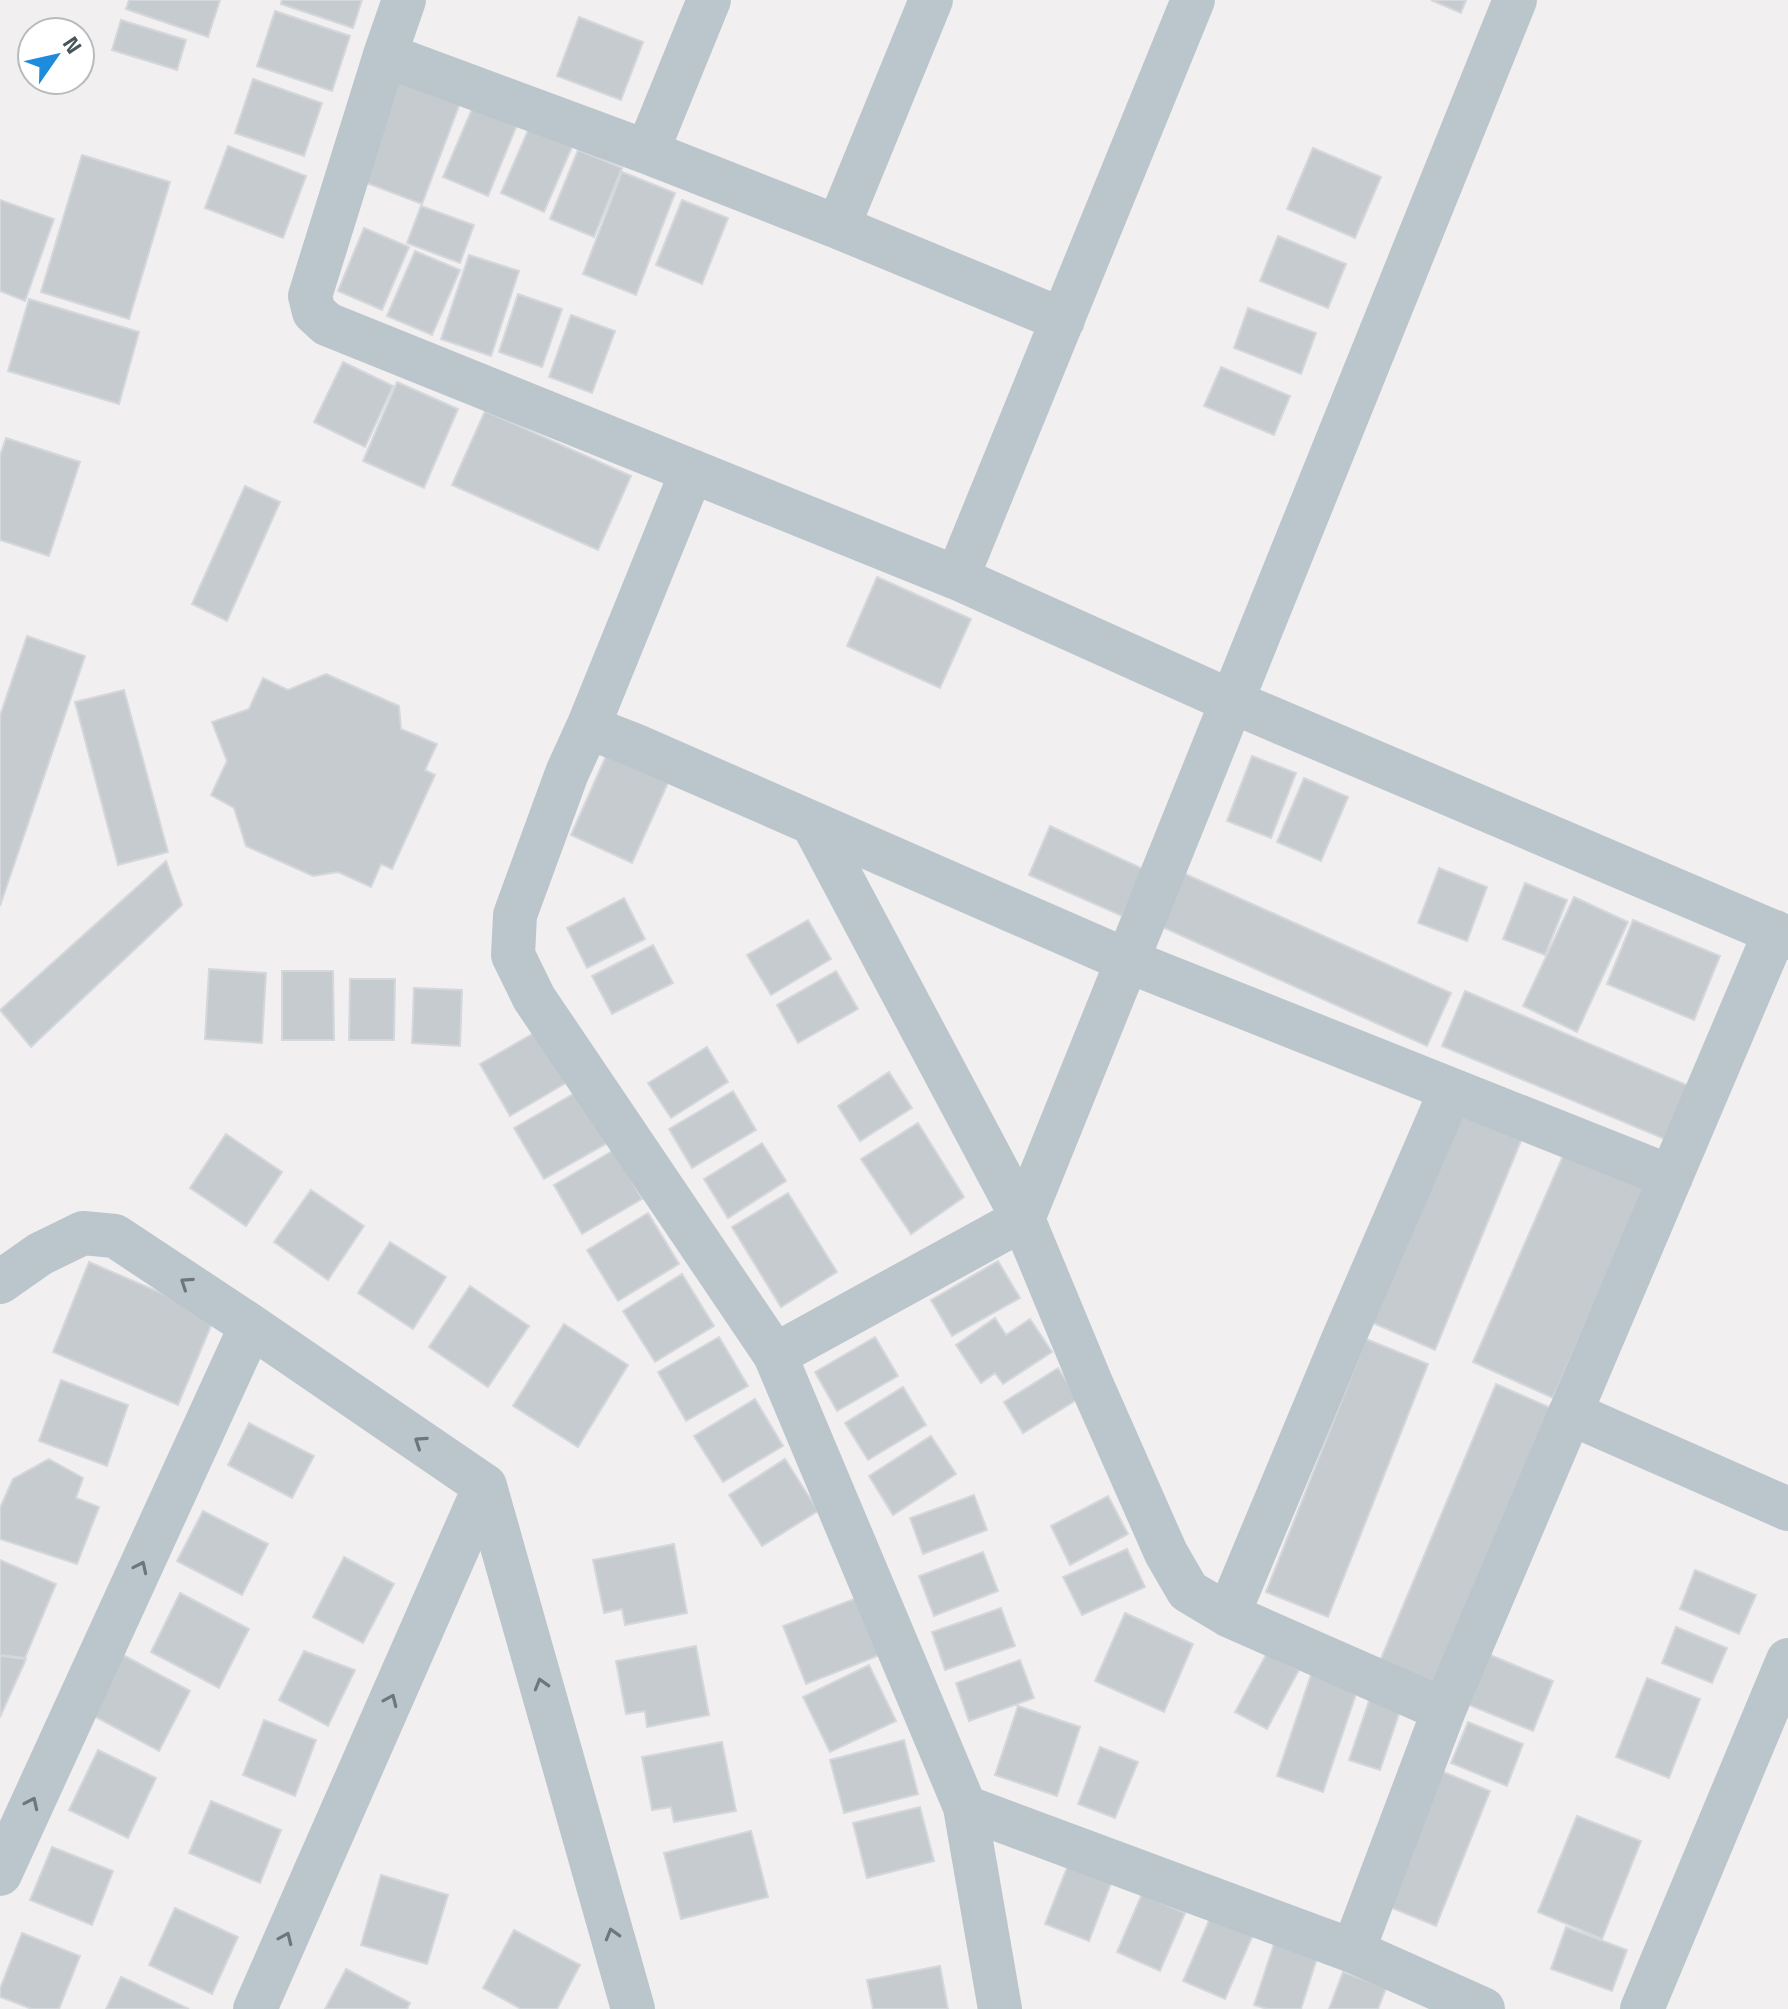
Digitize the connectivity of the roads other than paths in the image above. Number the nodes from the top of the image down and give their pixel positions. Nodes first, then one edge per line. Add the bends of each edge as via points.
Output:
1 (404, 0) edge
2 (709, 0) edge
3 (931, 0) edge
4 (1193, 0) edge
5 (1515, 0) edge
6 (385, 55) junction
7 (647, 152) junction
8 (838, 227) junction
9 (1063, 320) junction
10 (692, 471) junction
11 (957, 578) junction
12 (1233, 702) junction
13 (588, 727) junction
14 (813, 824) junction
15 (1781, 935) edge
16 (1128, 961) junction
17 (1451, 1090) junction
18 (1671, 1177) junction
19 (1023, 1219) junction
20 (0, 1282) edge
21 (251, 1326) junction
22 (775, 1355) junction
23 (1570, 1413) junction
24 (485, 1486) junction
25 (1788, 1509) edge
26 (1228, 1615) junction
27 (1788, 1660) edge
28 (1444, 1710) junction
29 (965, 1807) junction
30 (0, 1874) edge
31 (1353, 1951) junction
32 (632, 2008) edge
33 (255, 2009) edge
34 (1000, 2009) edge
35 (1483, 2009) edge
36 (1642, 2009) edge

1 - 6 street
2 - 7 street
3 - 8 street
4 - 9 street
5 - 12 street
6 - 7 street
6 - 10 street via 310,296 314,312 327,324
7 - 8 street
8 - 9 street
9 - 11 street
10 - 11 street
10 - 13 street
11 - 12 street
12 - 15 street
12 - 16 street
13 - 14 street
13 - 22 street via 515,915 513,955 534,998
14 - 16 street
14 - 19 street
15 - 18 street
16 - 17 street
16 - 19 street
17 - 18 street
17 - 26 street
18 - 23 street
19 - 22 street
19 - 26 street via 1166,1553 1188,1591
21 -> 20 street via 115,1236 83,1233
24 -> 21 street
30 -> 21 street
22 - 29 street
23 - 25 street
23 - 28 street
32 -> 24 street
33 -> 24 street
26 - 28 street
27 - 36 street
28 - 31 street
29 - 31 street
29 - 34 street
31 - 35 street

